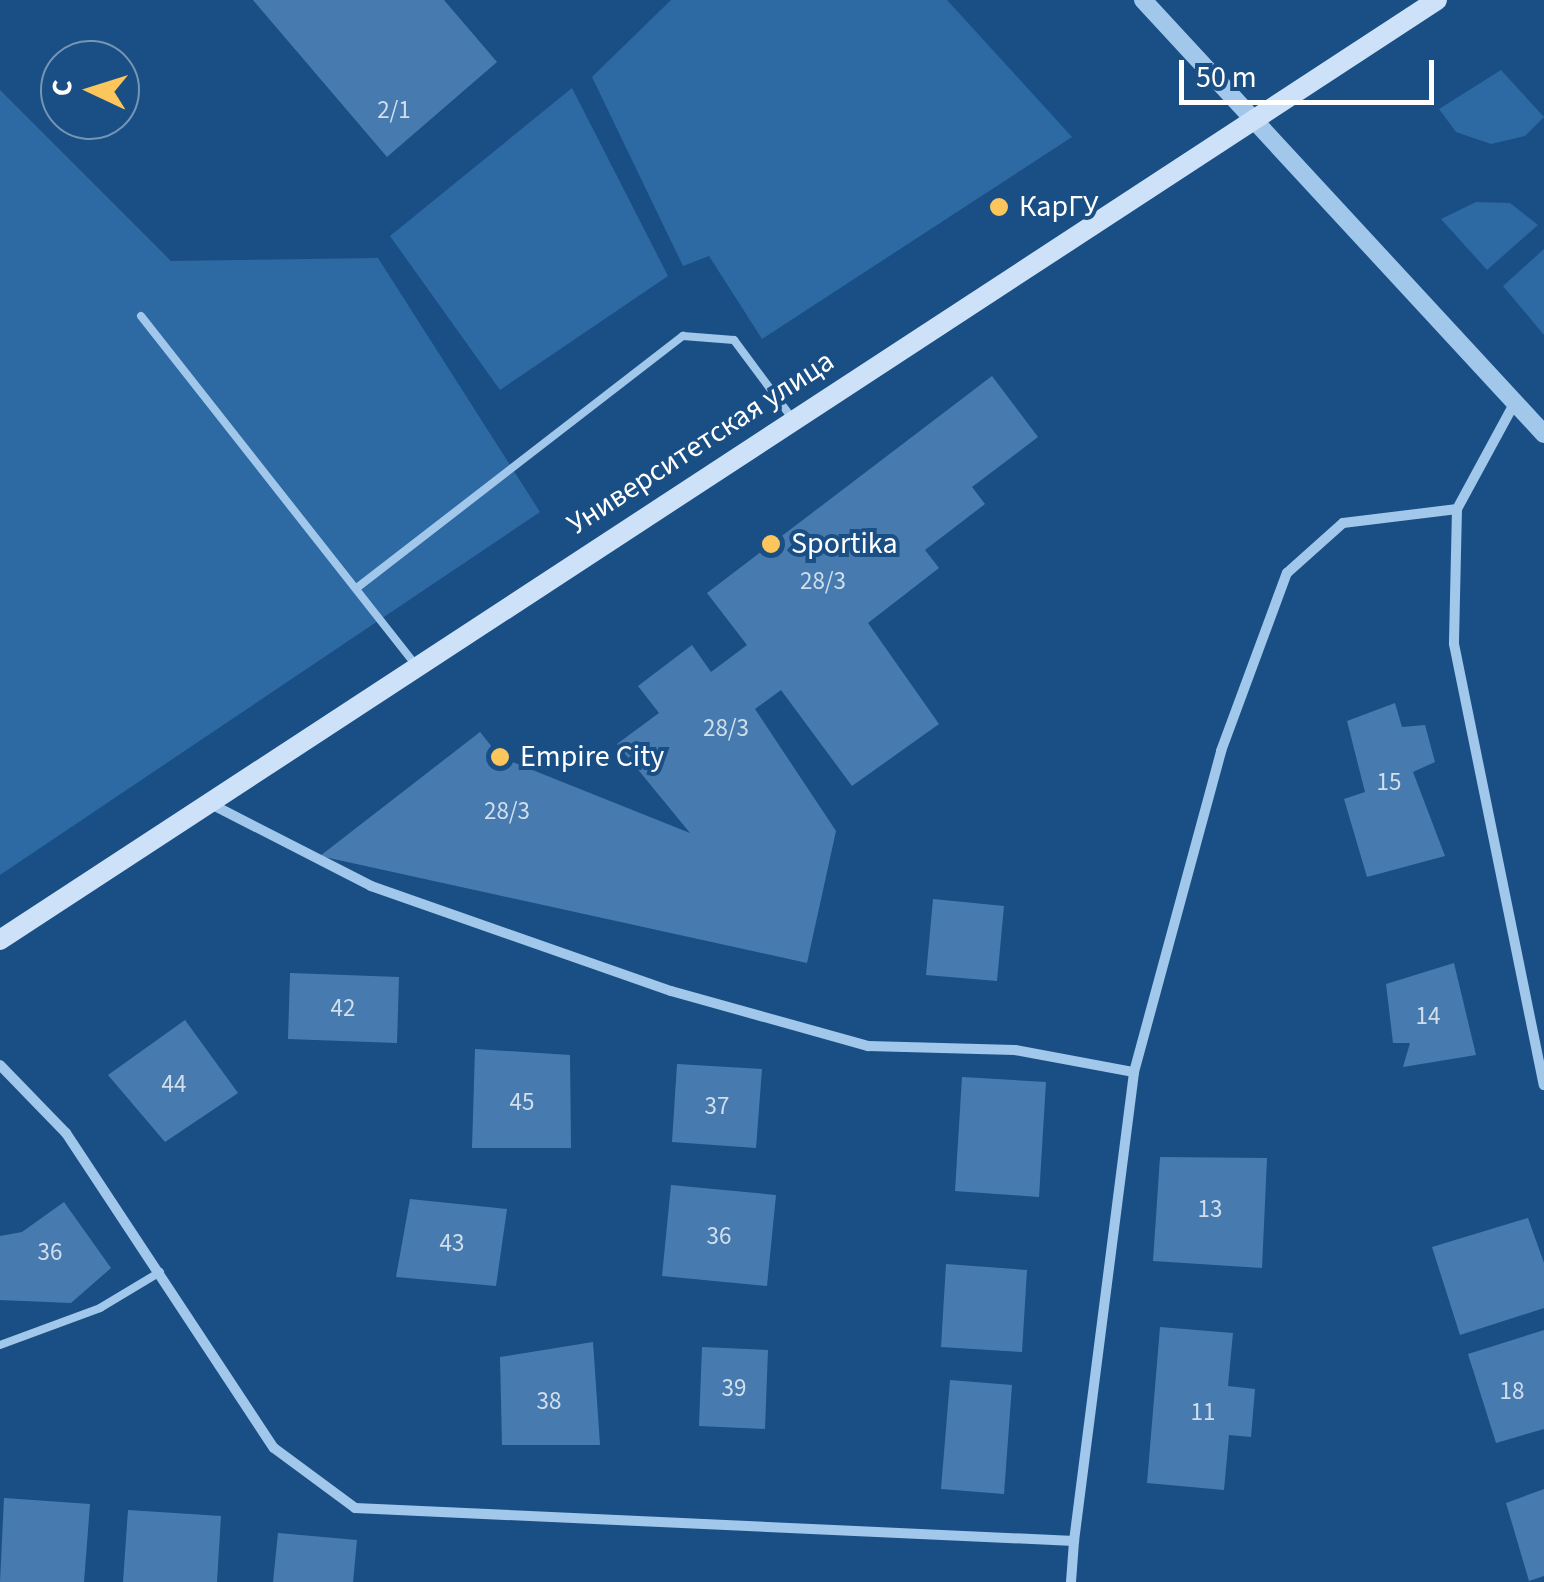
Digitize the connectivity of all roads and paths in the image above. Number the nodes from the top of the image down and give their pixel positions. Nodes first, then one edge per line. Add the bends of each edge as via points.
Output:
1 (1143, 0) edge
2 (1437, 0) edge
3 (1253, 120) junction
4 (141, 316) dead end
5 (1514, 404) junction
6 (793, 419) junction
7 (1544, 434) edge
8 (1457, 508) junction
9 (358, 588) junction
10 (415, 664) junction
11 (205, 801) junction
12 (0, 940) edge
13 (0, 1065) edge
14 (1134, 1072) junction
15 (1544, 1085) edge
16 (160, 1272) junction
17 (0, 1345) edge
18 (1074, 1541) junction
19 (1071, 1582) edge

1 - 3 street
2 - 3 main road, Университетская улица
3 - 5 street
3 - 6 main road, Университетская улица
4 - 9 lane
5 - 7 street
5 - 8 street
6 - 9 lane via 734,340 683,336
6 - 10 main road, Университетская улица
8 - 14 street via 1343,523 1287,573 1194,838
8 - 15 street via 1454,644
9 - 10 lane
10 - 11 main road, Университетская улица
11 - 12 main road, Университетская улица
11 - 14 street via 371,886 671,991 868,1046 1016,1050
13 - 16 street via 66,1133
14 - 18 street
16 - 17 lane via 100,1308
16 - 18 street via 274,1448 355,1508
18 - 19 street

